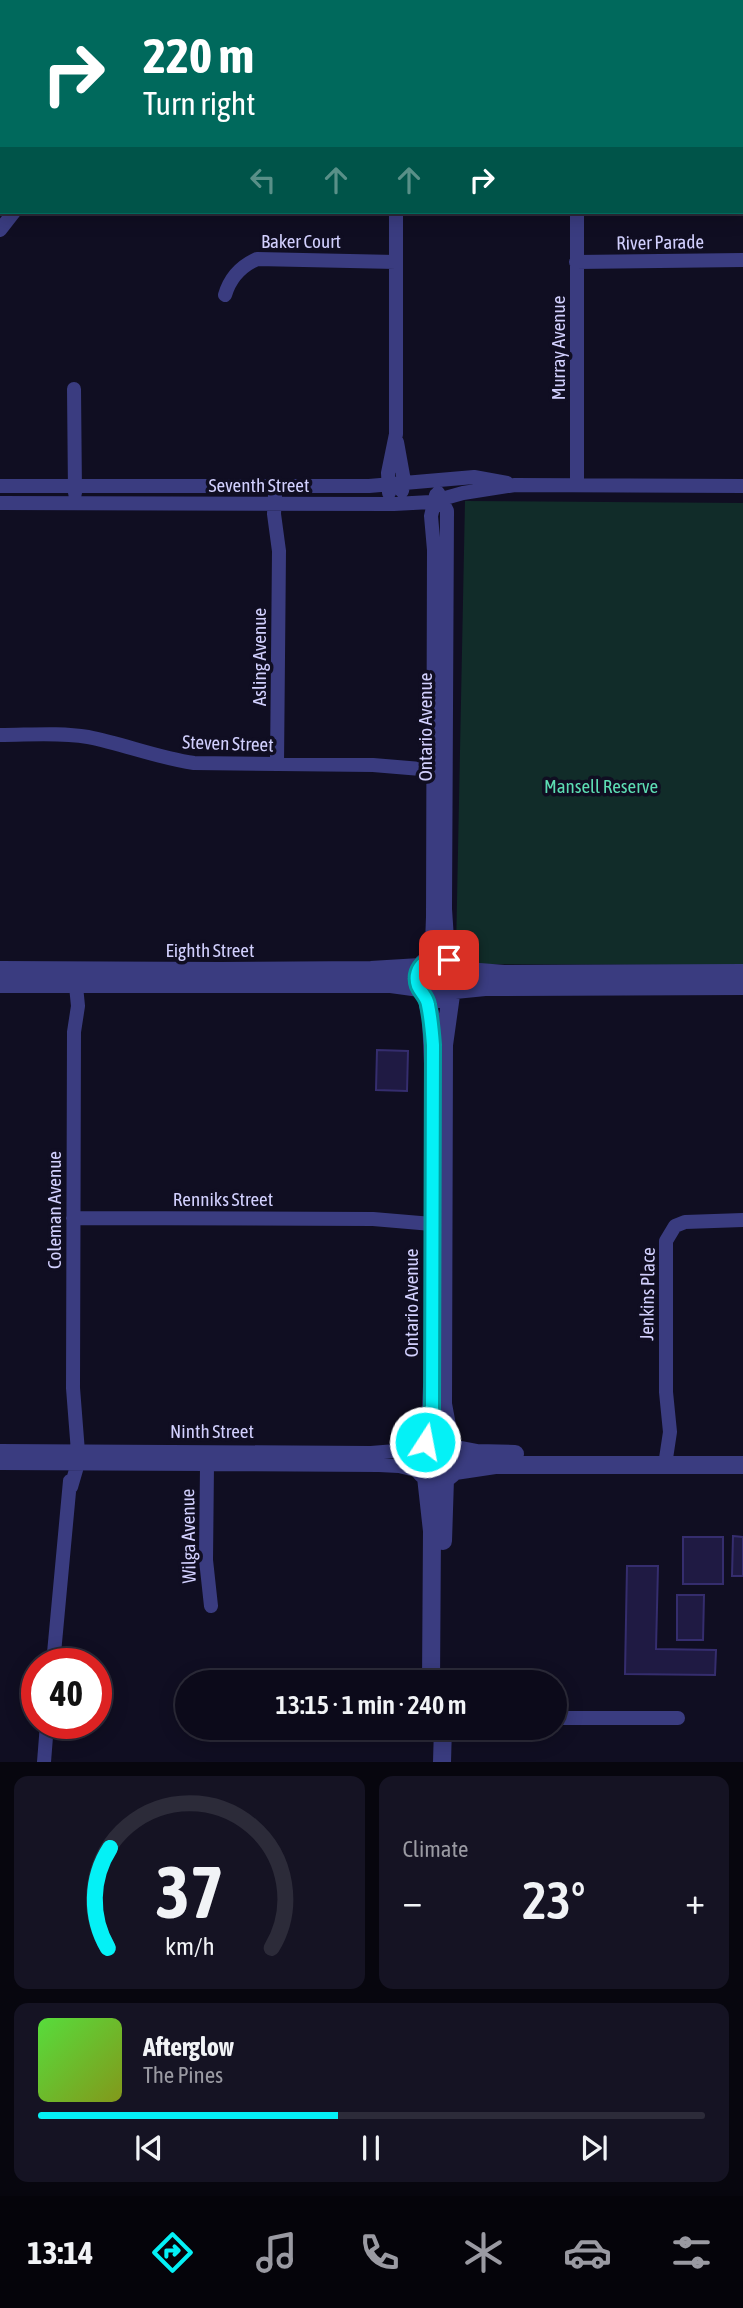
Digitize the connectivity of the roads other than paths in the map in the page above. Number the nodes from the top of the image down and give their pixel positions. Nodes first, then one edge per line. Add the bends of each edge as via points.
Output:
1 (12, 214) edge
2 (396, 214) edge
3 (577, 214) edge
4 (0, 230) edge
5 (743, 260) edge
6 (396, 262) junction
7 (576, 262) junction
8 (225, 295) dead end
9 (74, 389) dead end
10 (396, 434) junction
11 (448, 479) junction
12 (424, 481) junction
13 (404, 483) junction
14 (388, 485) junction
15 (515, 485) junction
16 (577, 485) junction
17 (0, 486) edge
18 (75, 486) junction
19 (279, 486) junction
20 (743, 486) edge
21 (438, 498) junction
22 (0, 503) edge
23 (75, 503) junction
24 (279, 504) junction
25 (394, 504) junction
26 (0, 735) edge
27 (278, 764) junction
28 (438, 765) junction
29 (423, 964) junction
30 (455, 966) junction
31 (0, 970) edge
32 (743, 973) edge
33 (73, 979) junction
34 (0, 984) edge
35 (743, 986) edge
36 (423, 992) junction
37 (453, 993) junction
38 (73, 1218) junction
39 (432, 1219) junction
40 (743, 1220) edge
41 (424, 1443) junction
42 (453, 1446) junction
43 (0, 1451) edge
44 (743, 1454) edge
45 (665, 1457) junction
46 (73, 1458) junction
47 (0, 1463) edge
48 (207, 1465) junction
49 (743, 1465) edge
50 (423, 1474) junction
51 (450, 1475) junction
52 (211, 1606) dead end
53 (55, 1648) edge
54 (431, 1670) edge
55 (443, 1670) edge
56 (567, 1718) edge
57 (678, 1718) dead end
58 (46, 1739) edge
59 (431, 1740) edge
60 (443, 1740) edge
61 (44, 1762) edge
62 (431, 1762) edge
63 (442, 1762) edge

1 - 4 street
2 - 6 street
3 - 7 street, Murray Avenue
5 - 7 street, River Parade
6 - 8 street, Baker Court via 257,259 234,277
6 - 10 street
7 - 16 street, Murray Avenue
9 - 18 street
10 - 13 street
10 - 14 street
11 - 12 street, Seventh Street
11 - 15 street, Seventh Street via 491,479
11 - 21 street
12 - 13 street, Seventh Street
12 - 21 street
13 - 14 street, Seventh Street
13 - 25 street
14 - 19 street, Seventh Street
14 - 25 street
15 - 16 street, Seventh Street
15 - 21 street, Seventh Street
16 - 20 street, Seventh Street
17 - 18 street, Seventh Street
18 - 19 street, Seventh Street
18 - 23 street
19 - 24 street, Asling Avenue
21 - 25 street, Seventh Street
21 - 28 street, Ontario Avenue via 447,511
22 - 23 street, Seventh Street
23 - 24 street, Seventh Street
24 - 25 street, Seventh Street
24 - 27 street, Asling Avenue
26 - 27 street, Steven Street via 90,738 194,763
27 - 28 street, Steven Street
28 - 29 street, Ontario Avenue via 432,944
28 - 30 street, Ontario Avenue via 447,939
29 - 30 street via 443,958
29 - 33 street, Eighth Street via 358,971
29 - 36 street via 417,978
30 - 32 street via 504,974
30 - 37 street via 459,979
31 - 33 street, Eighth Street
33 - 34 street, Eighth Street
33 - 36 street, Eighth Street via 391,984
33 - 38 street, Coleman Avenue via 78,1006
35 - 37 street via 485,987
36 - 37 street via 439,999
36 - 39 street, Ontario Avenue via 433,1045
37 - 42 street, Ontario Avenue via 444,1045 443,1404
38 - 39 street, Renniks Street
38 - 46 street, Coleman Avenue
39 - 41 street, Ontario Avenue via 432,1411
40 - 45 street, Jenkins Place via 685,1222 670,1233 665,1253
41 - 42 street via 438,1438
41 - 46 street, Ninth Street via 400,1452
41 - 50 street via 416,1457
42 - 45 street via 477,1453
42 - 51 street via 458,1460
43 - 46 street, Ninth Street
44 - 45 street
45 - 49 street
45 - 51 street via 495,1465
46 - 47 street, Ninth Street
46 - 48 street, Ninth Street
46 - 53 street, Coleman Avenue
48 - 50 street, Ninth Street via 379,1465
48 - 52 street, Wilga Avenue via 206,1560
50 - 51 street via 439,1480
50 - 54 street via 432,1531
51 - 55 street
56 - 57 street
58 - 61 street
59 - 62 street
60 - 63 street

